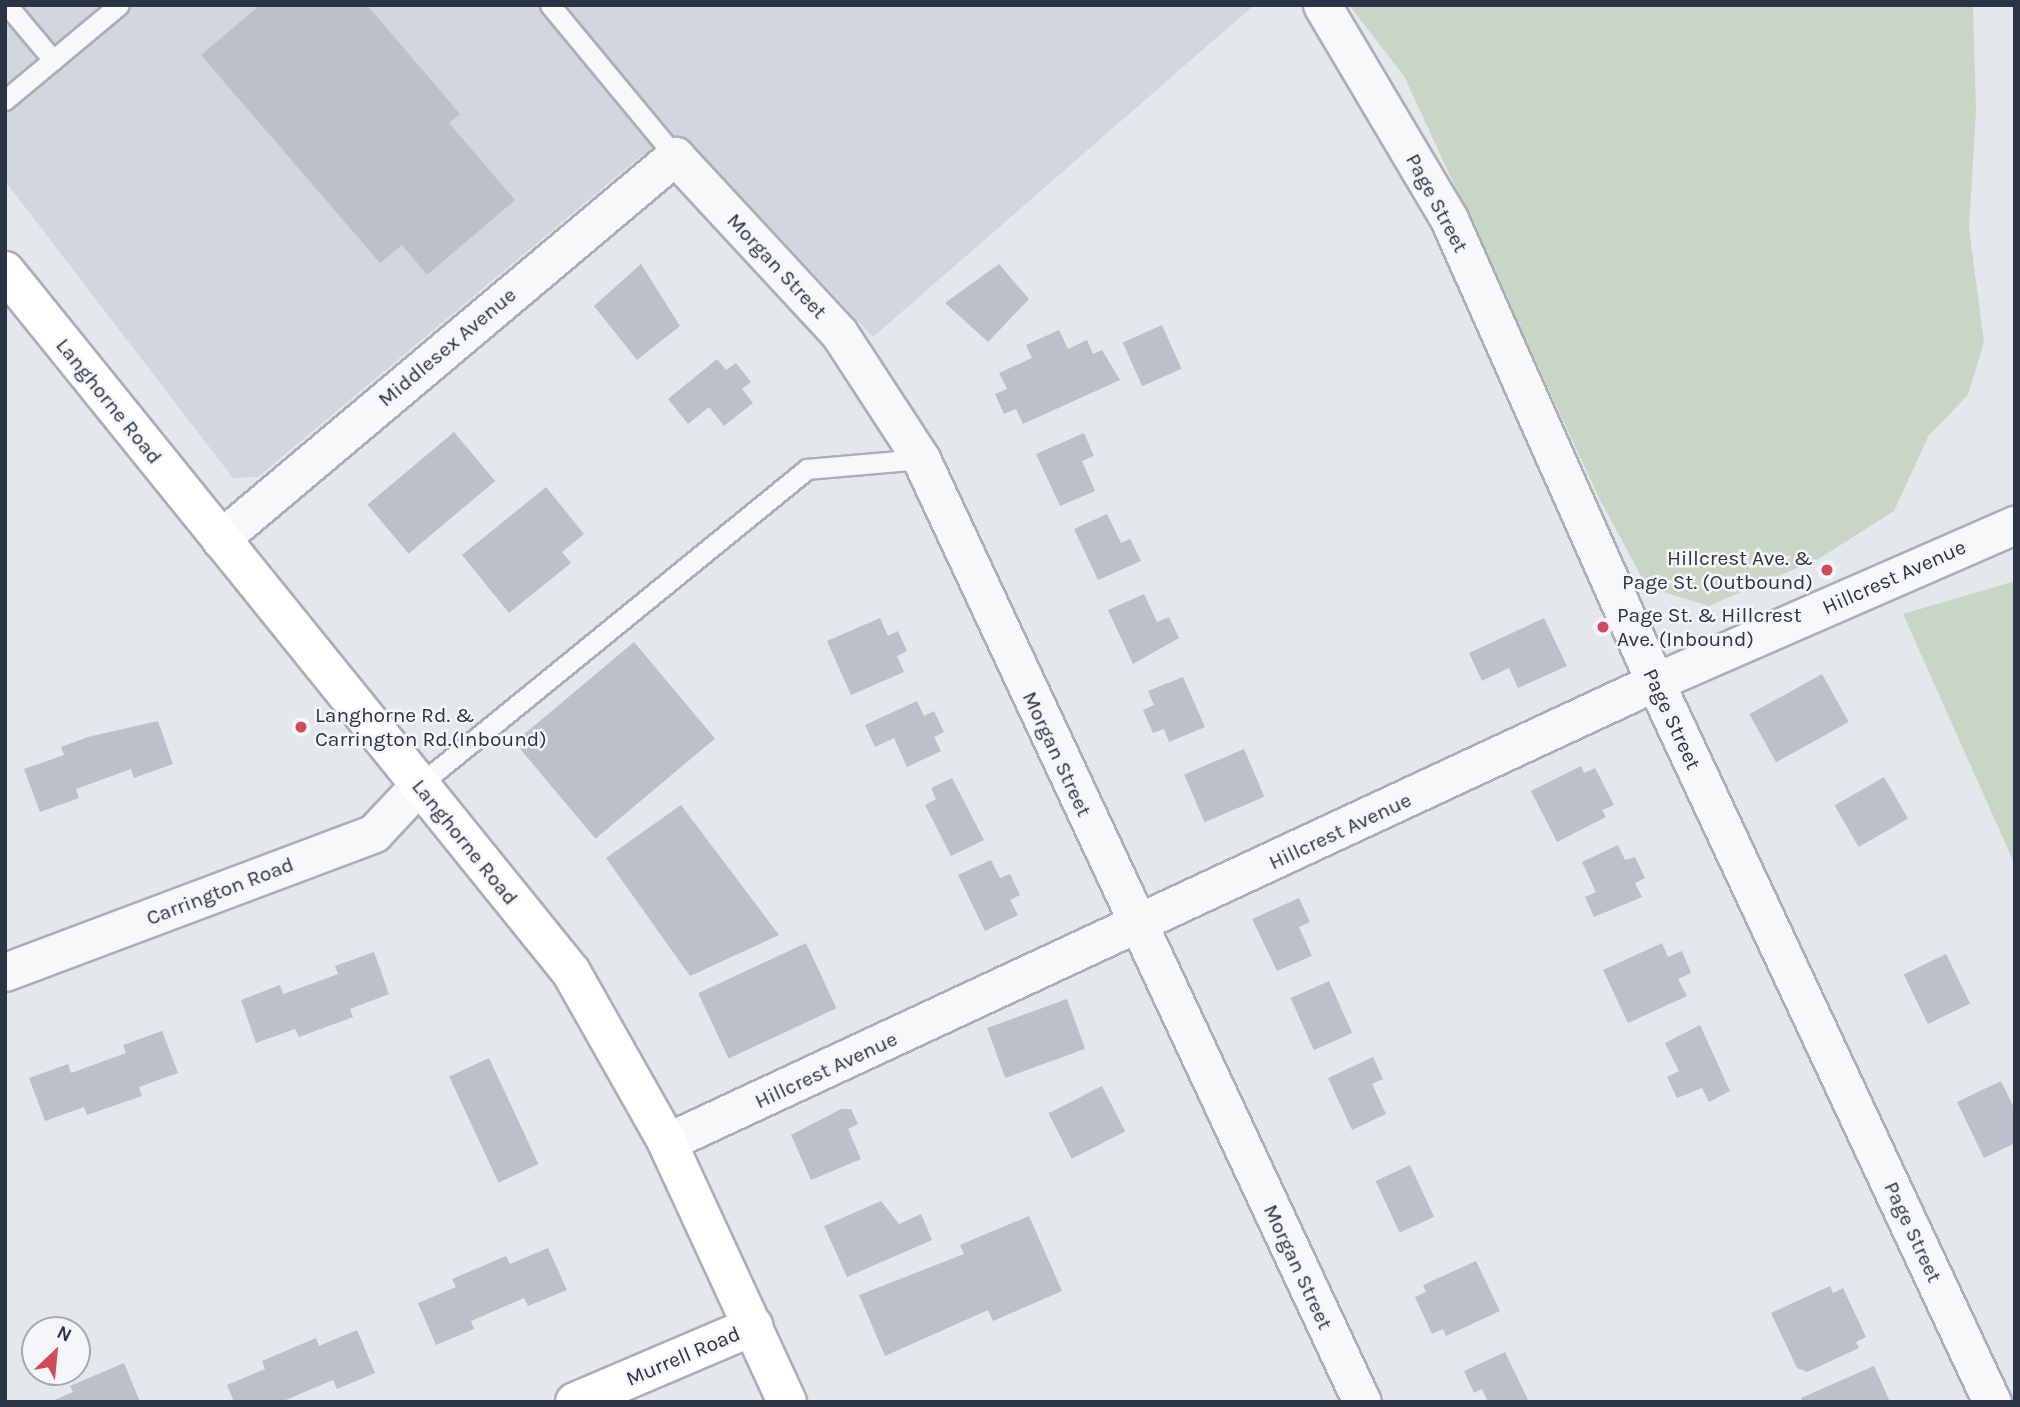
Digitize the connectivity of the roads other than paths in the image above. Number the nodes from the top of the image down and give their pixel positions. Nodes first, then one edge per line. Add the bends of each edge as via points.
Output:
1 (7, 5) edge
2 (120, 5) edge
3 (550, 5) edge
4 (1322, 5) edge
5 (53, 60) junction
6 (5, 100) edge
7 (676, 156) junction
8 (5, 271) edge
9 (920, 459) junction
10 (2015, 524) edge
11 (219, 539) junction
12 (1654, 682) junction
13 (418, 785) junction
14 (1138, 927) junction
15 (5, 972) edge
16 (667, 1142) junction
17 (753, 1326) junction
18 (575, 1402) edge
19 (788, 1402) edge
20 (1362, 1402) edge
21 (1992, 1402) edge

1 - 5 lane
2 - 5 lane
3 - 7 lane
4 - 12 street, Page Street via 1449,219
5 - 6 lane
7 - 9 street, Morgan Street via 839,333
7 - 11 street, Middlesex Avenue
8 - 11 main road, Langhorne Road
9 - 13 lane via 807,469
9 - 14 street, Morgan Street
10 - 12 street, Hillcrest Avenue
11 - 13 main road, Langhorne Road
12 - 14 street, Hillcrest Avenue
12 - 21 street, Page Street
13 - 15 street, Carrington Road via 374,833
13 - 16 main road, Langhorne Road via 570,972
14 - 16 street, Hillcrest Avenue
14 - 20 street, Morgan Street
16 - 17 main road, Langhorne Road
17 - 18 main road, Murrell Road
17 - 19 main road, Langhorne Road

